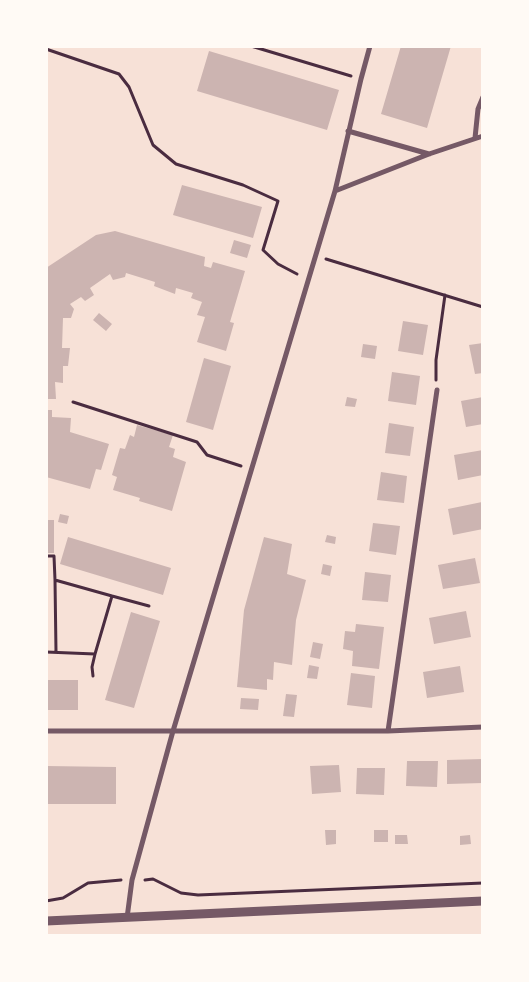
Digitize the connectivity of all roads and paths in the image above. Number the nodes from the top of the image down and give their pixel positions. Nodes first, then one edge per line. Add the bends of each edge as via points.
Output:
1 (251, 46) edge
2 (370, 46) edge
3 (46, 49) edge
4 (361, 78) junction
5 (483, 98) edge
6 (348, 131) junction
7 (483, 136) edge
8 (475, 138) junction
9 (429, 154) junction
10 (335, 191) junction
11 (316, 256) junction
12 (308, 280) junction
13 (445, 295) junction
14 (483, 307) edge
15 (437, 390) joint
16 (73, 402) dead end
17 (251, 469) junction
18 (46, 556) edge
19 (55, 580) junction
20 (112, 596) junction
21 (149, 606) dead end
22 (46, 652) edge
23 (56, 652) junction
24 (95, 654) junction
25 (93, 676) dead end
26 (483, 727) edge
27 (46, 731) edge
28 (173, 731) junction
29 (388, 731) junction
30 (132, 880) junction
31 (483, 883) edge
32 (46, 901) edge
33 (483, 901) edge
34 (126, 918) junction
35 (46, 920) edge

1 - 4 path
2 - 4 street
3 - 12 path via 118,74 129,87 153,145 176,164 243,185 278,201 263,250 278,264
4 - 6 street
5 - 8 street via 478,109
6 - 9 street
6 - 10 street
7 - 8 street
8 - 9 street
9 - 10 street
10 - 11 street
11 - 12 street
11 - 13 path
12 - 17 street
13 - 14 path
13 - 15 path via 436,360
15 - 29 street
16 - 17 path via 196,442 207,455
17 - 28 street
18 - 19 path via 54,556
19 - 20 path
19 - 23 path
20 - 21 path
20 - 24 path
22 - 23 path
23 - 24 path
24 - 25 path
26 - 29 street
27 - 28 street
28 - 29 street
28 - 30 street
30 - 31 path via 152,879 181,893 198,895
30 - 32 path via 88,883 63,898
30 - 34 street
33 - 34 street
34 - 35 street

